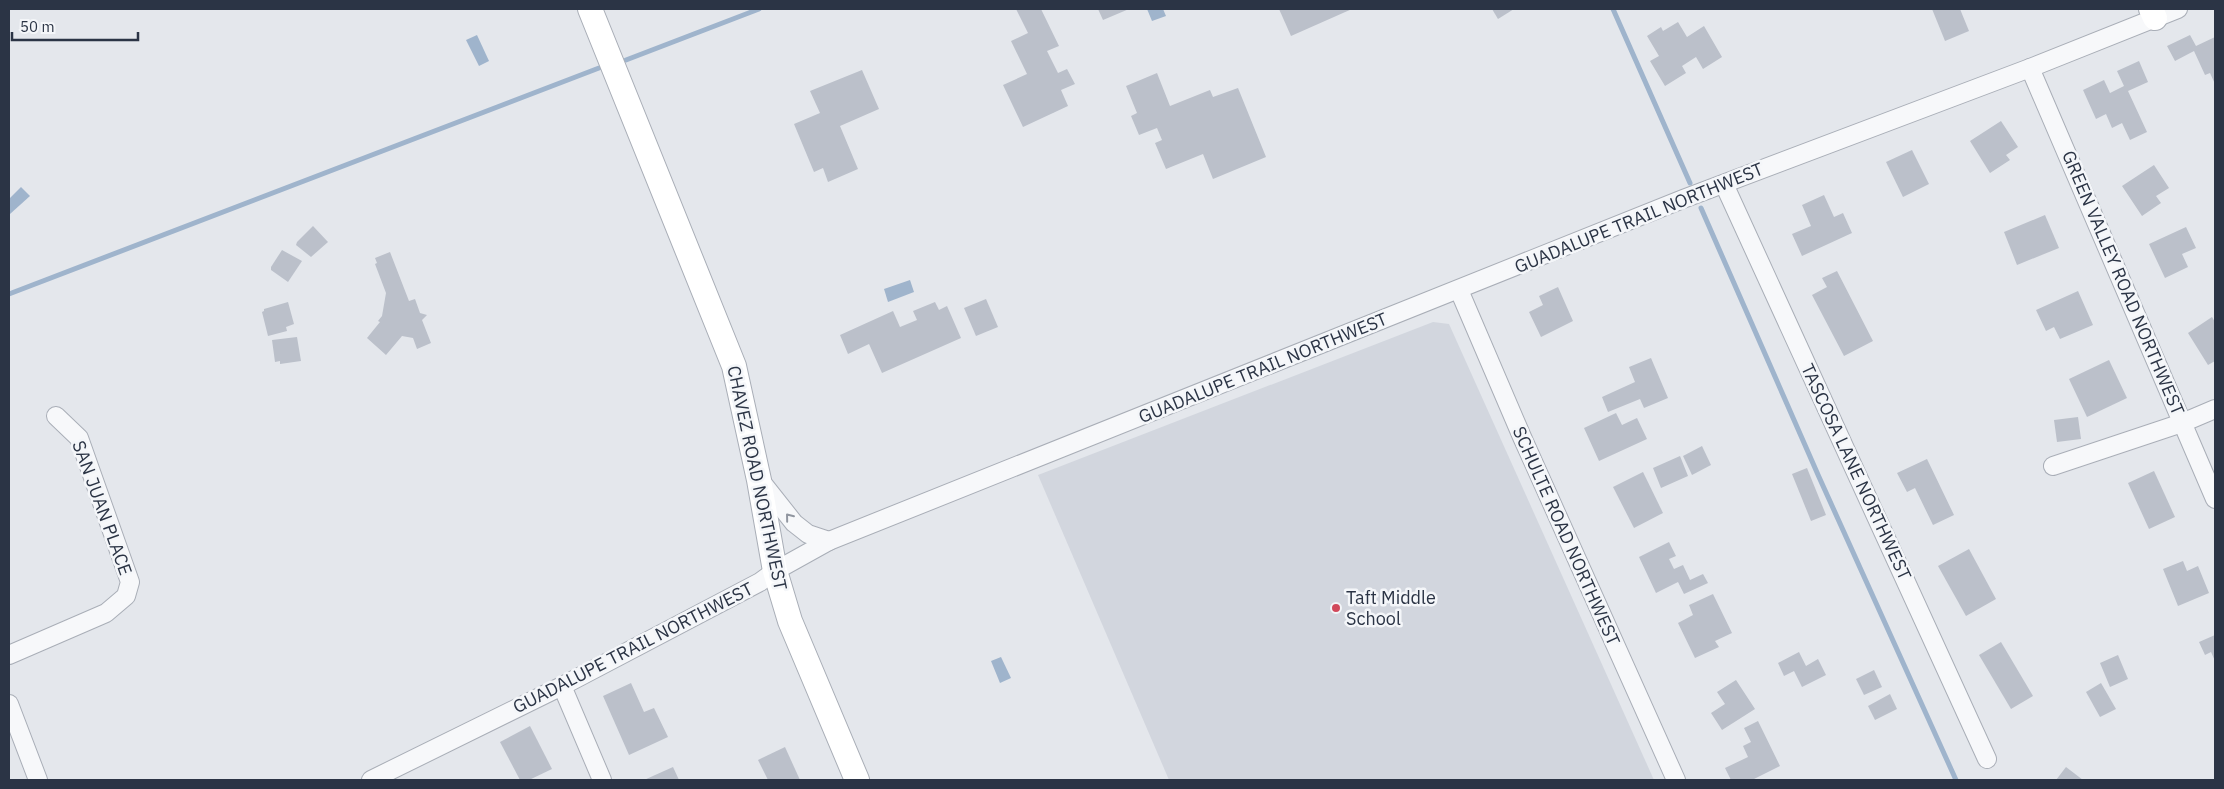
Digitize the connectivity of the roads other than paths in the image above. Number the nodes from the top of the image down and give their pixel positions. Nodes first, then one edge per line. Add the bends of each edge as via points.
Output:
1 (590, 9) edge
2 (2178, 9) edge
3 (2153, 13) edge
4 (2030, 68) junction
5 (1724, 184) junction
6 (1459, 290) junction
7 (2215, 409) edge
8 (56, 416) dead end
9 (2182, 423) junction
10 (2053, 466) dead end
11 (759, 480) junction
12 (2215, 499) edge
13 (829, 541) junction
14 (776, 571) junction
15 (9, 655) edge
16 (562, 686) junction
17 (9, 704) edge
18 (1987, 759) dead end
19 (38, 780) edge
20 (371, 780) edge
21 (602, 780) edge
22 (857, 780) edge
23 (1676, 780) edge

1 - 11 street, CHAVEZ ROAD NORTHWEST via 734,366
2 - 3 street, GUADALUPE TRAIL NORTHWEST
3 - 4 street, GUADALUPE TRAIL NORTHWEST
4 - 5 street, GUADALUPE TRAIL NORTHWEST
4 - 9 street, GREEN VALLEY ROAD NORTHWEST
5 - 6 street, GUADALUPE TRAIL NORTHWEST
5 - 18 street, TASCOSA LANE NORTHWEST
6 - 13 street, GUADALUPE TRAIL NORTHWEST
6 - 23 street, SCHULTE ROAD NORTHWEST
7 - 9 street
8 - 15 street, SAN JUAN PLACE via 79,438 130,582 126,596 106,613
9 - 10 street
9 - 12 street, GREEN VALLEY ROAD NORTHWEST
13 -> 11 street via 808,534 794,523
11 - 14 street, CHAVEZ ROAD NORTHWEST
13 - 14 street, GUADALUPE TRAIL NORTHWEST
14 - 16 street, GUADALUPE TRAIL NORTHWEST
14 - 22 street, CHAVEZ ROAD NORTHWEST via 790,621
16 - 20 street, GUADALUPE TRAIL NORTHWEST
16 - 21 street
17 - 19 street

